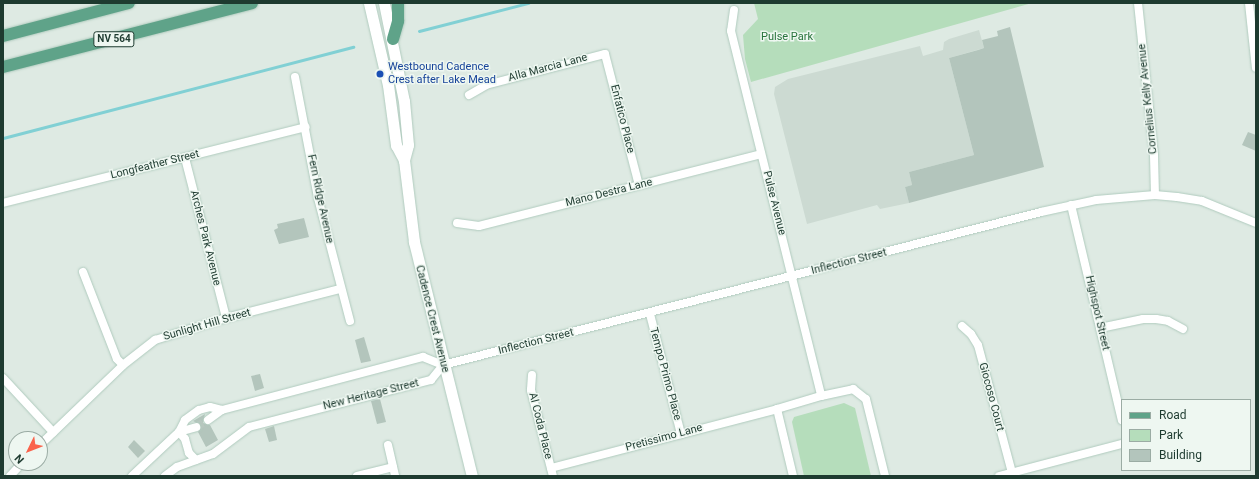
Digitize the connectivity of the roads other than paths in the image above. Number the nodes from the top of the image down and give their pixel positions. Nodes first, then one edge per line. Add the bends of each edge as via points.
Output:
1 (129, 3) edge
2 (252, 3) edge
3 (369, 3) edge
4 (384, 3) edge
5 (398, 3) edge
6 (1138, 3) edge
7 (1249, 3) edge
8 (734, 10) dead end
9 (3, 36) edge
10 (393, 39) junction
11 (605, 54) joint
12 (3, 67) edge
13 (1256, 68) edge
14 (295, 77) dead end
15 (469, 95) dead end
16 (306, 127) junction
17 (761, 154) junction
18 (185, 158) junction
19 (404, 160) junction
20 (639, 185) junction
21 (1155, 195) junction
22 (3, 203) edge
23 (1071, 206) junction
24 (457, 223) dead end
25 (1256, 223) edge
26 (83, 272) dead end
27 (792, 277) junction
28 (340, 289) junction
29 (650, 314) junction
30 (226, 318) junction
31 (350, 320) dead end
32 (962, 326) dead end
33 (1100, 328) junction
34 (1183, 329) dead end
35 (123, 365) junction
36 (443, 365) junction
37 (532, 375) dead end
38 (3, 378) edge
39 (821, 396) junction
40 (777, 409) junction
41 (222, 410) junction
42 (1121, 416) edge
43 (208, 420) tunnel mouth
44 (196, 427) tunnel mouth
45 (53, 432) junction
46 (179, 432) junction
47 (681, 434) junction
48 (48, 437) edge
49 (1121, 444) edge
50 (388, 445) dead end
51 (196, 460) junction
52 (393, 467) junction
53 (552, 472) edge
54 (1012, 473) junction
55 (132, 476) edge
56 (165, 476) edge
57 (357, 476) edge
58 (395, 476) edge
59 (472, 476) edge
60 (793, 476) edge
61 (885, 476) edge
62 (999, 476) edge

1 - 9 main road
2 - 12 main road, NV 564
3 - 19 street, Cadence Crest Avenue via 388,85 396,145
4 - 10 street, Cadence Crest Avenue
5 - 10 main road via 398,21
6 - 21 street, Cornelius Kelly Avenue via 1154,156
7 - 13 street
8 - 17 street, Pulse Avenue via 731,31
10 - 19 street, Cadence Crest Avenue via 404,101 408,145
11 - 15 street, Alla Marcia Lane via 486,84
11 - 20 street, Enfatico Place
14 - 16 street, Fern Ridge Avenue
16 - 18 street, Longfeather Street
16 - 28 street, Fern Ridge Avenue via 318,198
17 - 20 street, Mano Destra Lane
17 - 27 street, Pulse Avenue
18 - 22 street, Longfeather Street
18 - 30 street, Arches Park Avenue
19 - 36 street, Cadence Crest Avenue via 414,242
20 - 24 street, Mano Destra Lane via 479,226
21 - 23 street, Inflection Street via 1120,197
21 - 25 street, Inflection Street via 1202,202
23 - 27 street, Inflection Street
23 - 33 street, Highspot Street
26 - 35 street via 117,359
27 - 29 street, Inflection Street
27 - 39 street, Pulse Avenue
28 - 30 street, Sunlight Hill Street
28 - 31 street, Fern Ridge Avenue
29 - 36 street, Inflection Street
29 - 47 street, Tempo Primo Place
30 - 35 street, Sunlight Hill Street via 155,340
32 - 54 street, Giocoso Court via 978,345
33 - 34 street via 1143,319 1156,319 1168,321
33 - 42 street, Highspot Street
35 - 45 street, Sunlight Hill Street
36 - 41 street, New Heritage Street via 423,357
36 - 51 street, New Heritage Street via 431,380 249,427 222,449
36 - 59 street, Cadence Crest Avenue
37 - 53 street, Al Coda Place via 531,390
38 - 45 street
39 - 40 street
39 - 61 street via 853,390 866,399
40 - 47 street, Pretissimo Lane
40 - 60 street
41 - 43 street, New Heritage Street
41 - 46 street, New Heritage Street via 210,407 199,410 185,420
44 - 46 street, New Heritage Street
45 - 48 street, Sunlight Hill Street
46 - 51 street via 189,453
46 - 55 street, New Heritage Street
47 - 53 street, Pretissimo Lane
49 - 54 street
50 - 52 street
51 - 56 street, New Heritage Street via 177,467
52 - 57 street
52 - 58 street
54 - 62 street

